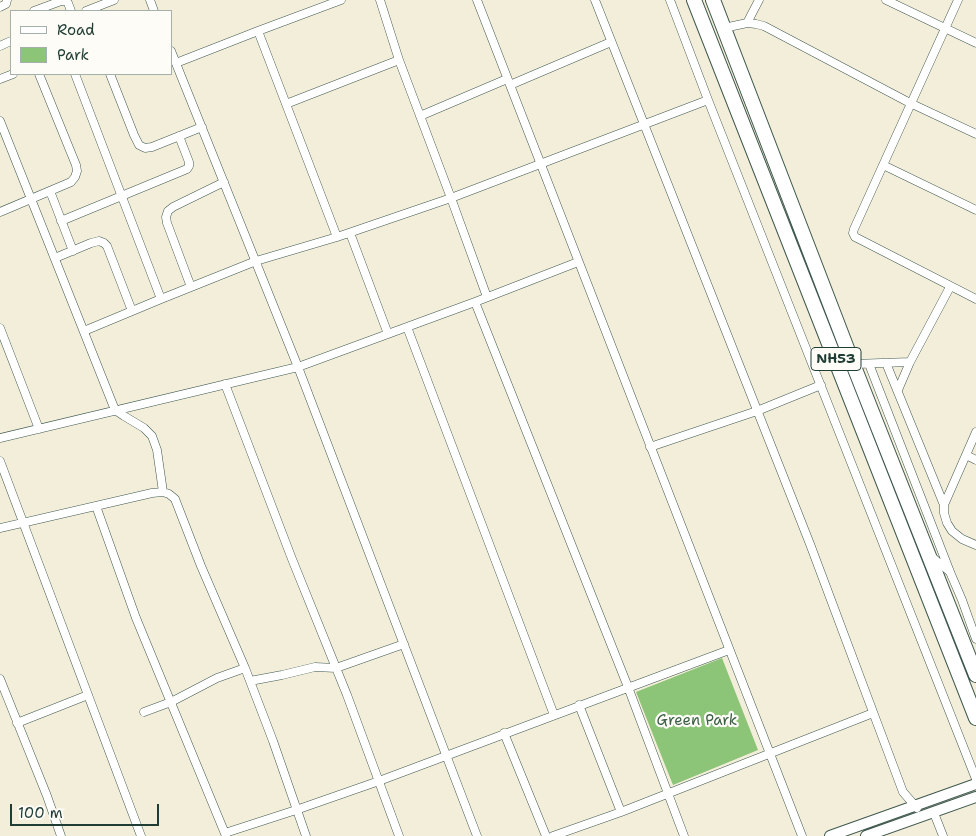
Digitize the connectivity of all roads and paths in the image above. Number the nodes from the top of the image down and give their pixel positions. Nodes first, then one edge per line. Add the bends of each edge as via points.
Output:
1 (7, 0) edge
2 (114, 0) edge
3 (341, 0) edge
4 (380, 0) edge
5 (477, 0) edge
6 (595, 0) edge
7 (670, 0) edge
8 (694, 0) edge
9 (713, 0) edge
10 (749, 0) edge
11 (759, 0) edge
12 (886, 0) edge
13 (958, 0) edge
14 (46, 3) edge
15 (0, 7) edge
16 (36, 10) edge
17 (71, 10) edge
18 (89, 10) edge
19 (753, 10) junction
20 (746, 23) junction
21 (724, 28) junction
22 (945, 28) junction
23 (258, 30) junction
24 (611, 42) junction
25 (976, 43) edge
26 (172, 53) edge
27 (399, 60) junction
28 (176, 63) junction
29 (39, 75) edge
30 (75, 75) edge
31 (110, 75) edge
32 (508, 82) junction
33 (708, 100) junction
34 (910, 103) junction
35 (286, 104) junction
36 (420, 116) junction
37 (0, 121) edge
38 (644, 125) junction
39 (202, 127) junction
40 (976, 134) edge
41 (179, 136) junction
42 (541, 164) junction
43 (883, 165) junction
44 (224, 182) junction
45 (50, 191) junction
46 (122, 197) junction
47 (451, 198) junction
48 (32, 199) junction
49 (976, 210) edge
50 (0, 212) edge
51 (61, 221) junction
52 (350, 233) junction
53 (338, 237) junction
54 (73, 251) junction
55 (55, 258) junction
56 (256, 261) junction
57 (578, 262) junction
58 (950, 286) junction
59 (191, 287) junction
60 (487, 297) junction
61 (160, 299) junction
62 (976, 299) edge
63 (475, 302) junction
64 (132, 311) junction
65 (407, 327) junction
66 (0, 328) edge
67 (84, 331) junction
68 (388, 334) junction
69 (2, 341) edge
70 (910, 362) junction
71 (886, 363) junction
72 (853, 364) junction
73 (869, 364) junction
74 (298, 367) junction
75 (225, 384) junction
76 (821, 385) junction
77 (898, 390) junction
78 (115, 410) junction
79 (757, 411) junction
80 (39, 429) junction
81 (976, 432) edge
82 (0, 438) edge
83 (650, 447) junction
84 (966, 456) junction
85 (976, 460) edge
86 (0, 461) edge
87 (163, 492) junction
88 (944, 505) junction
89 (96, 506) junction
90 (23, 523) junction
91 (0, 528) edge
92 (976, 545) edge
93 (927, 553) junction
94 (950, 572) junction
95 (976, 639) edge
96 (404, 644) junction
97 (729, 650) junction
98 (245, 668) junction
99 (336, 668) junction
100 (976, 675) edge
101 (0, 679) edge
102 (250, 681) junction
103 (628, 687) junction
104 (88, 695) junction
105 (170, 702) junction
106 (579, 706) junction
107 (144, 712) dead end
108 (873, 713) junction
109 (554, 715) junction
110 (976, 718) edge
111 (18, 723) junction
112 (504, 733) junction
113 (769, 754) junction
114 (446, 755) junction
115 (976, 779) edge
116 (379, 781) junction
117 (976, 784) edge
118 (903, 792) junction
119 (668, 793) junction
120 (976, 797) edge
121 (916, 806) junction
122 (296, 810) junction
123 (904, 810) junction
124 (620, 812) junction
125 (934, 813) junction
126 (920, 817) junction
127 (908, 822) junction
128 (225, 834) edge
129 (845, 834) edge
130 (61, 836) edge
131 (141, 836) edge
132 (306, 836) edge
133 (400, 836) edge
134 (477, 836) edge
135 (546, 836) edge
136 (553, 836) edge
137 (684, 836) edge
138 (802, 836) edge
139 (830, 836) edge
140 (866, 836) edge
141 (943, 836) edge

1 - 15 street
2 - 18 street
3 - 23 street
4 - 27 street
5 - 32 street
6 - 24 street
7 - 33 street
8 - 110 highway, NH53
9 - 21 highway, NH53
10 - 19 street
11 - 19 street
12 - 22 street
13 - 22 street
14 - 16 street
14 - 17 street via 66,0
19 - 20 street
20 - 21 street
20 - 34 street via 764,26
21 - 72 highway, NH53
22 - 25 street
22 - 34 street
23 - 28 street
23 - 35 street
24 - 32 street
24 - 38 street
26 - 28 street
27 - 35 street
27 - 36 street
28 - 39 street
29 - 45 street via 77,171 71,182
30 - 46 street
31 - 41 street via 139,145 152,147
32 - 36 street
32 - 42 street
33 - 38 street
33 - 76 street
34 - 40 street
34 - 43 street
35 - 53 street
36 - 47 street
37 - 48 street
38 - 42 street
38 - 79 street
39 - 41 street
39 - 44 street
41 - 46 street via 189,162 186,170
42 - 47 street
42 - 57 street
43 - 49 street
43 - 58 street via 854,229 855,237
44 - 56 street
44 - 59 street via 173,207 166,217
45 - 48 street
45 - 51 street
46 - 51 street
46 - 61 street
47 - 52 street
47 - 60 street
48 - 50 street
48 - 55 street
51 - 54 street
52 - 53 street
52 - 68 street
53 - 56 street
54 - 55 street
54 - 64 street via 99,241 107,246
55 - 67 street
56 - 59 street
56 - 74 street
57 - 60 street
57 - 83 street
58 - 62 street
58 - 70 street
59 - 61 street
60 - 63 street
61 - 64 street
63 - 65 street
63 - 103 street
64 - 67 street
65 - 68 street
65 - 109 street
66 - 69 street
67 - 78 street
68 - 74 street
69 - 80 street
70 - 71 street
70 - 77 street
71 - 73 street
71 - 77 street
72 - 73 street
72 - 93 highway, NH53
73 - 94 street
74 - 75 street
74 - 96 street
75 - 78 street
75 - 99 street
76 - 79 street
76 - 115 street
77 - 88 street
78 - 80 street
78 - 87 street via 152,436
79 - 83 street
79 - 108 street
80 - 82 street
81 - 84 street
83 - 97 street
84 - 85 street
84 - 88 street
86 - 90 street
87 - 89 street
87 - 98 street via 174,499
88 - 92 street via 952,531
89 - 90 street
89 - 105 street
90 - 91 street
90 - 104 street
93 - 94 street
93 - 100 highway, NH53
94 - 95 street
96 - 99 street
96 - 114 street
97 - 103 street
97 - 113 street
98 - 102 street
98 - 105 street
99 - 102 street via 315,667
99 - 116 street
101 - 111 street
102 - 122 street
103 - 106 street
103 - 119 street
104 - 111 street
104 - 131 street
105 - 107 street
105 - 128 street
106 - 109 street
106 - 124 street
108 - 113 street
108 - 118 street
109 - 112 street
111 - 130 street
112 - 114 street
112 - 135 street
113 - 119 street
113 - 138 street
114 - 116 street
114 - 134 street
116 - 122 street
116 - 133 street
117 - 121 street
118 - 121 street
118 - 123 street
119 - 124 street
119 - 137 street
120 - 125 street
121 - 123 street
121 - 126 street
122 - 128 street
122 - 132 street
123 - 127 street
123 - 129 street
124 - 136 street
125 - 126 street
125 - 141 street
126 - 127 street
127 - 140 street
129 - 139 street

